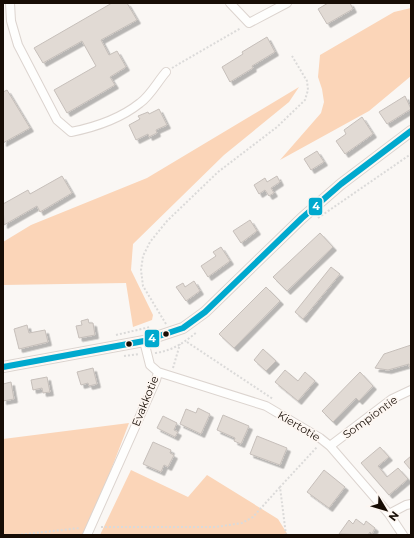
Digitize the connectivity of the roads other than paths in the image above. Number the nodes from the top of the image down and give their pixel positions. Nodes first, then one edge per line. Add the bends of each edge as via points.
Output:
1 (10, 3) edge
2 (230, 3) edge
3 (287, 3) edge
4 (166, 72) road end
5 (411, 131) edge
6 (144, 341) junction
7 (3, 367) edge
8 (158, 372) junction
9 (411, 390) edge
10 (330, 446) junction
11 (411, 504) edge
12 (389, 514) junction
13 (87, 535) edge
14 (403, 535) edge

1 - 4 street via 11,21 18,45 57,120 72,132 113,120 141,103
2 - 3 street via 249,23
5 - 6 street via 341,184 205,312 183,328
6 - 7 street
6 - 8 street, Evakkotie via 150,365
8 - 10 street, Kiertotie via 266,406
8 - 13 street, Evakkotie
9 - 10 street, Sompiontie via 392,399
10 - 12 street, Kiertotie
11 - 12 street
12 - 14 street, Kiertotie

